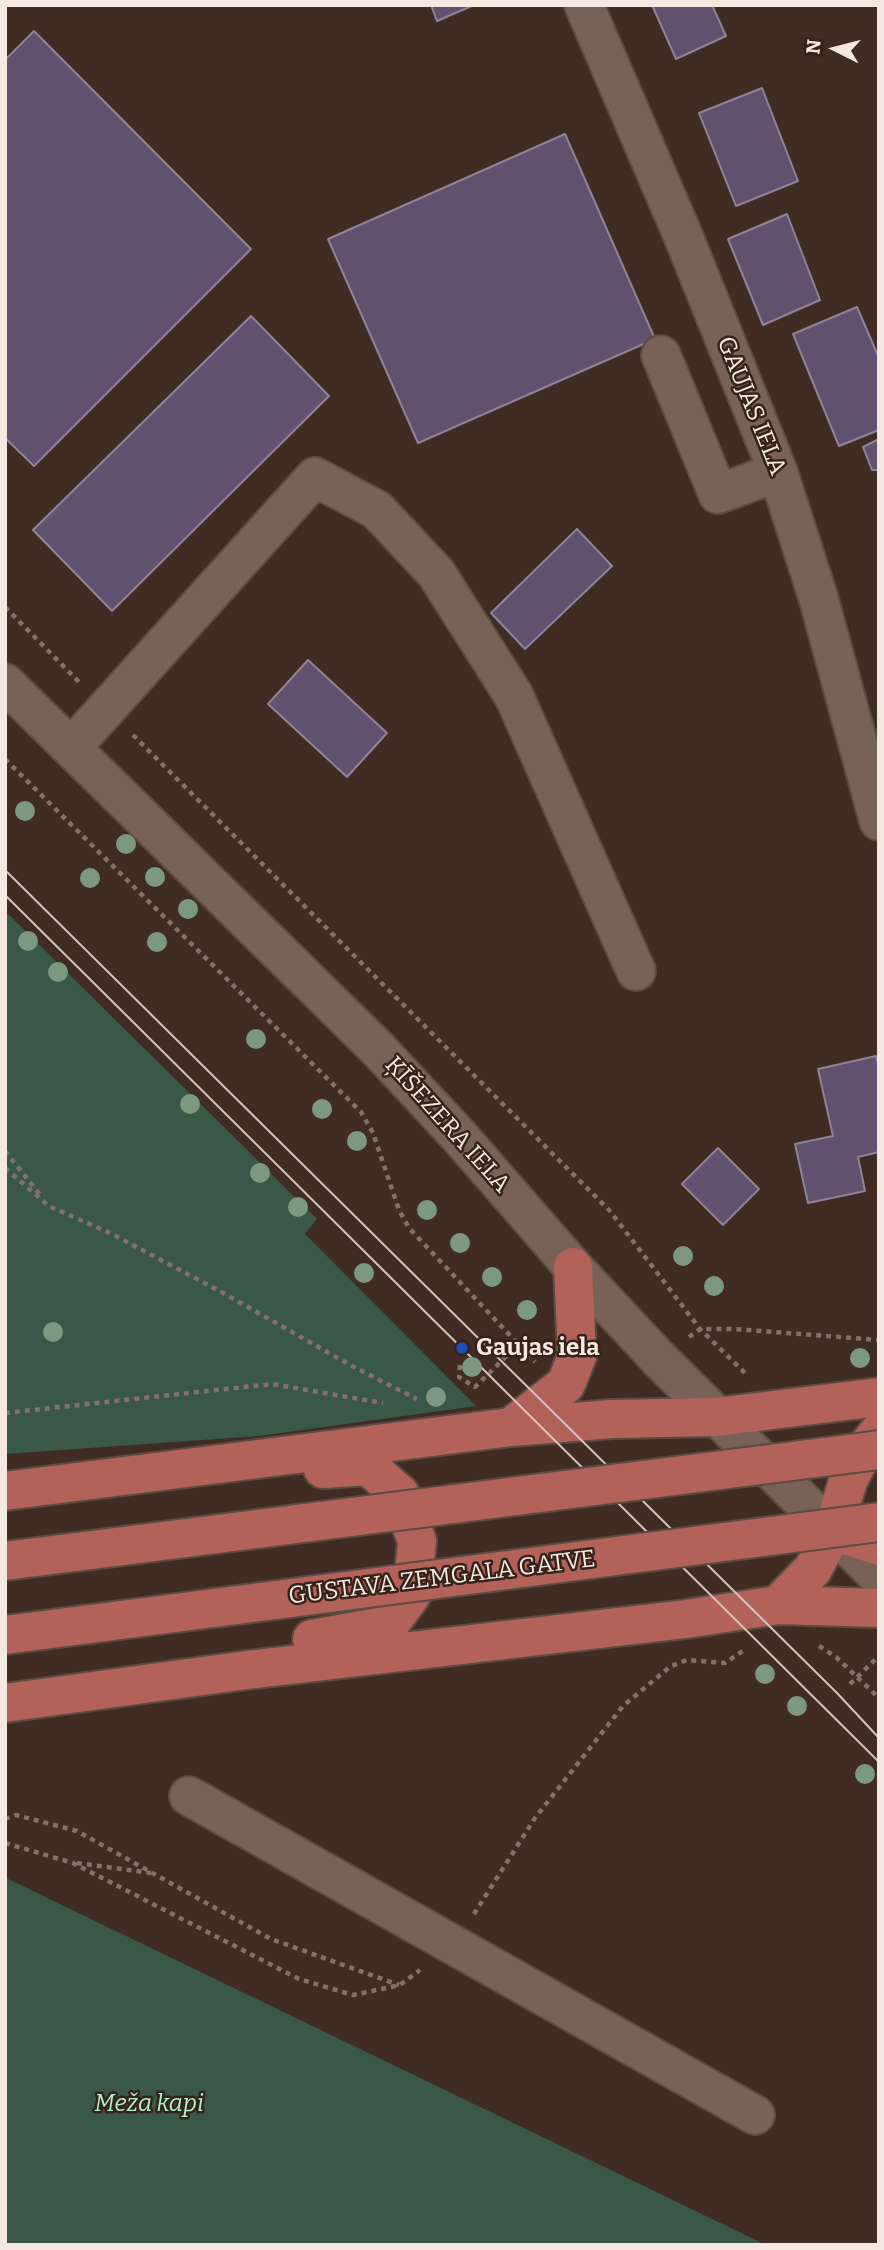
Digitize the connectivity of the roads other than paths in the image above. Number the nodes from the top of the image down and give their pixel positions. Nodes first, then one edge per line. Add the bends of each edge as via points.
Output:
1 (584, 5) edge
2 (661, 355) dead end
3 (778, 472) junction
4 (5, 684) edge
5 (71, 748) junction
6 (879, 821) edge
7 (636, 971) dead end
8 (573, 1267) junction
9 (879, 1397) edge
10 (716, 1417) junction
11 (511, 1427) junction
12 (879, 1432) edge
13 (879, 1450) edge
14 (236, 1462) junction
15 (5, 1491) edge
16 (879, 1522) edge
17 (833, 1531) junction
18 (879, 1546) edge
19 (5, 1561) edge
20 (879, 1577) edge
21 (778, 1605) junction
22 (879, 1608) edge
23 (5, 1635) edge
24 (247, 1670) junction
25 (5, 1703) edge
26 (189, 1796) dead end
27 (755, 2115) dead end

1 - 3 street, GAUJAS IELA
2 - 3 street via 718,494
3 - 6 street, GAUJAS IELA via 823,611
4 - 5 street, ĶĪŠEZERA IELA
5 - 7 street via 315,477 377,510 436,573 514,696
5 - 8 street, ĶĪŠEZERA IELA via 378,1049
8 - 10 street, ĶĪŠEZERA IELA
8 - 11 main road via 577,1356 566,1384
9 - 10 main road
10 - 11 main road
10 - 17 street, ĶĪŠEZERA IELA
11 - 14 main road
12 - 17 main road via 848,1481
13 - 19 main road, bridge
14 - 15 main road
14 - 24 main road via 299,1471 368,1466 400,1494 417,1541 412,1594 389,1625 310,1639
16 - 23 main road, GUSTAVA ZEMGALA GATVE, bridge
17 - 18 main road
17 - 20 street, ĶĪŠEZERA IELA
17 - 21 main road via 813,1569
21 - 22 main road
21 - 24 main road
24 - 25 main road
26 - 27 street

